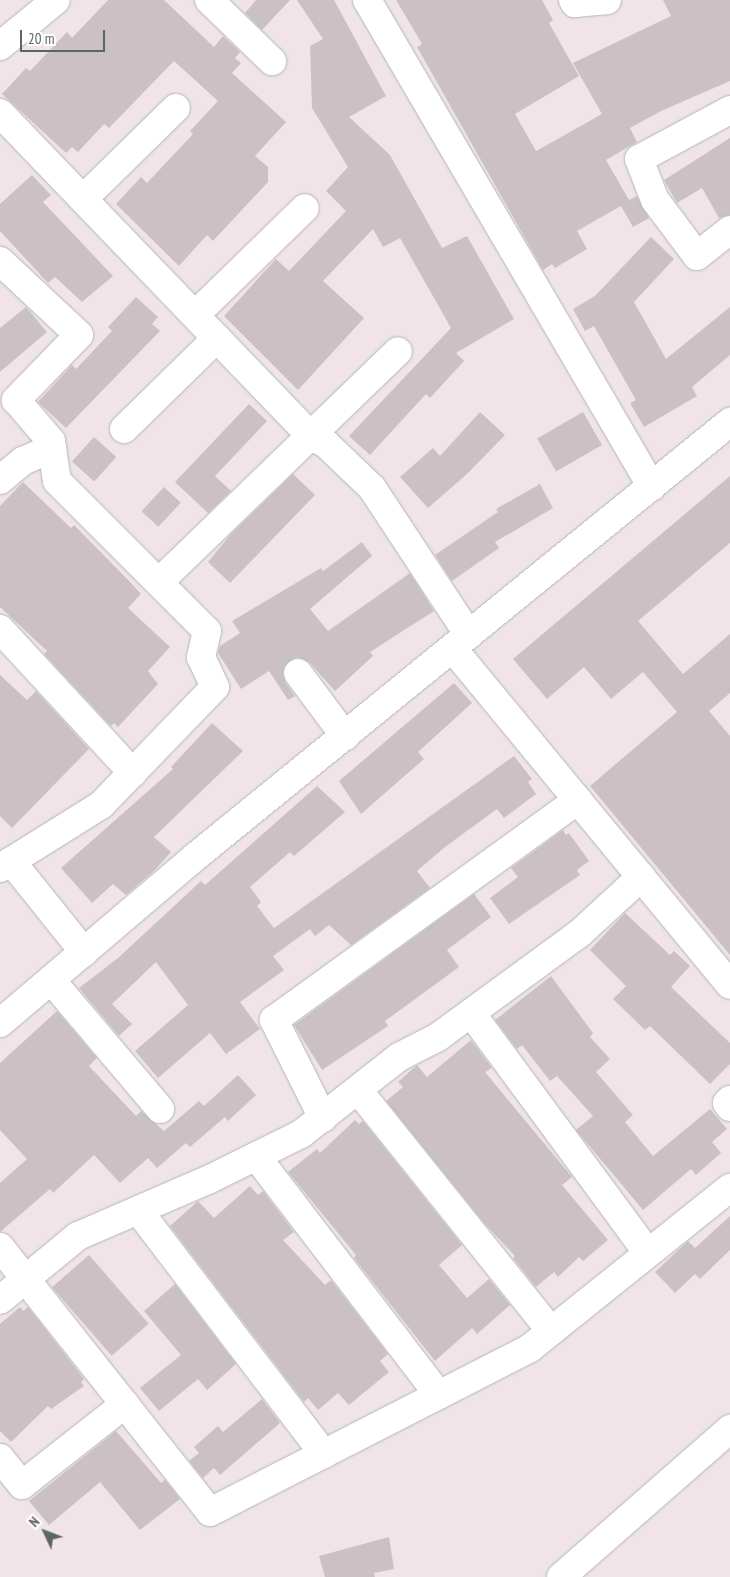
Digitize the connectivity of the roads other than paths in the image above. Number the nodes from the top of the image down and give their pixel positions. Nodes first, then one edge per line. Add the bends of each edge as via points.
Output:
1 (56, 0) edge
2 (210, 0) edge
3 (367, 0) edge
4 (573, 0) edge
5 (607, 0) edge
6 (0, 46) edge
7 (272, 61) dead end
8 (176, 108) dead end
9 (730, 110) edge
10 (0, 113) edge
11 (83, 200) junction
12 (305, 208) dead end
13 (730, 230) edge
14 (0, 262) edge
15 (195, 315) junction
16 (217, 338) junction
17 (398, 351) dead end
18 (730, 422) edge
19 (124, 429) dead end
20 (311, 436) junction
21 (52, 448) junction
22 (0, 480) edge
23 (652, 487) junction
24 (158, 582) junction
25 (0, 629) edge
26 (461, 642) junction
27 (298, 673) dead end
28 (345, 736) junction
29 (133, 773) junction
30 (578, 800) junction
31 (6, 865) edge
32 (641, 877) junction
33 (84, 952) junction
34 (51, 980) junction
35 (730, 984) edge
36 (471, 1013) junction
37 (0, 1023) edge
38 (358, 1090) junction
39 (730, 1100) edge
40 (730, 1107) edge
41 (160, 1109) dead end
42 (323, 1118) junction
43 (256, 1156) junction
44 (730, 1188) edge
45 (138, 1210) junction
46 (0, 1247) edge
47 (648, 1254) junction
48 (26, 1279) junction
49 (0, 1300) edge
50 (551, 1331) junction
51 (439, 1395) junction
52 (125, 1404) junction
53 (730, 1429) edge
54 (324, 1454) junction
55 (0, 1458) edge
56 (561, 1577) edge

1 - 6 street
2 - 7 street
3 - 23 street
4 - 5 street via 575,4
8 - 11 street
9 - 13 street via 639,159 659,207 697,256
10 - 11 street
11 - 15 street
12 - 15 street
14 - 21 street via 79,335 16,400 51,441
15 - 16 street
16 - 19 street
16 - 20 street
17 - 20 street
18 - 23 street
20 - 24 street
20 - 26 street via 326,444 372,488
21 - 22 street via 23,461
21 - 24 street via 57,481
23 - 26 street
24 - 29 street via 207,631 201,657 216,687
25 - 29 street
26 - 28 street
26 - 30 street
27 - 28 street
28 - 33 street
29 - 31 street via 101,805
30 - 32 street
30 - 42 street via 274,1020
31 - 33 street
32 - 35 street
32 - 36 street via 580,933
33 - 34 street
34 - 37 street
34 - 41 street
36 - 38 street via 438,1038 398,1057
36 - 47 street
38 - 42 street
38 - 50 street
39 - 40 street via 727,1103
42 - 43 street via 300,1134
43 - 45 street
43 - 51 street
44 - 47 street
45 - 48 street via 78,1236
45 - 54 street
46 - 48 street
47 - 50 street
48 - 49 street
48 - 52 street
50 - 51 street via 530,1348
51 - 54 street
52 - 54 street via 210,1512
52 - 55 street via 22,1485
53 - 56 street

